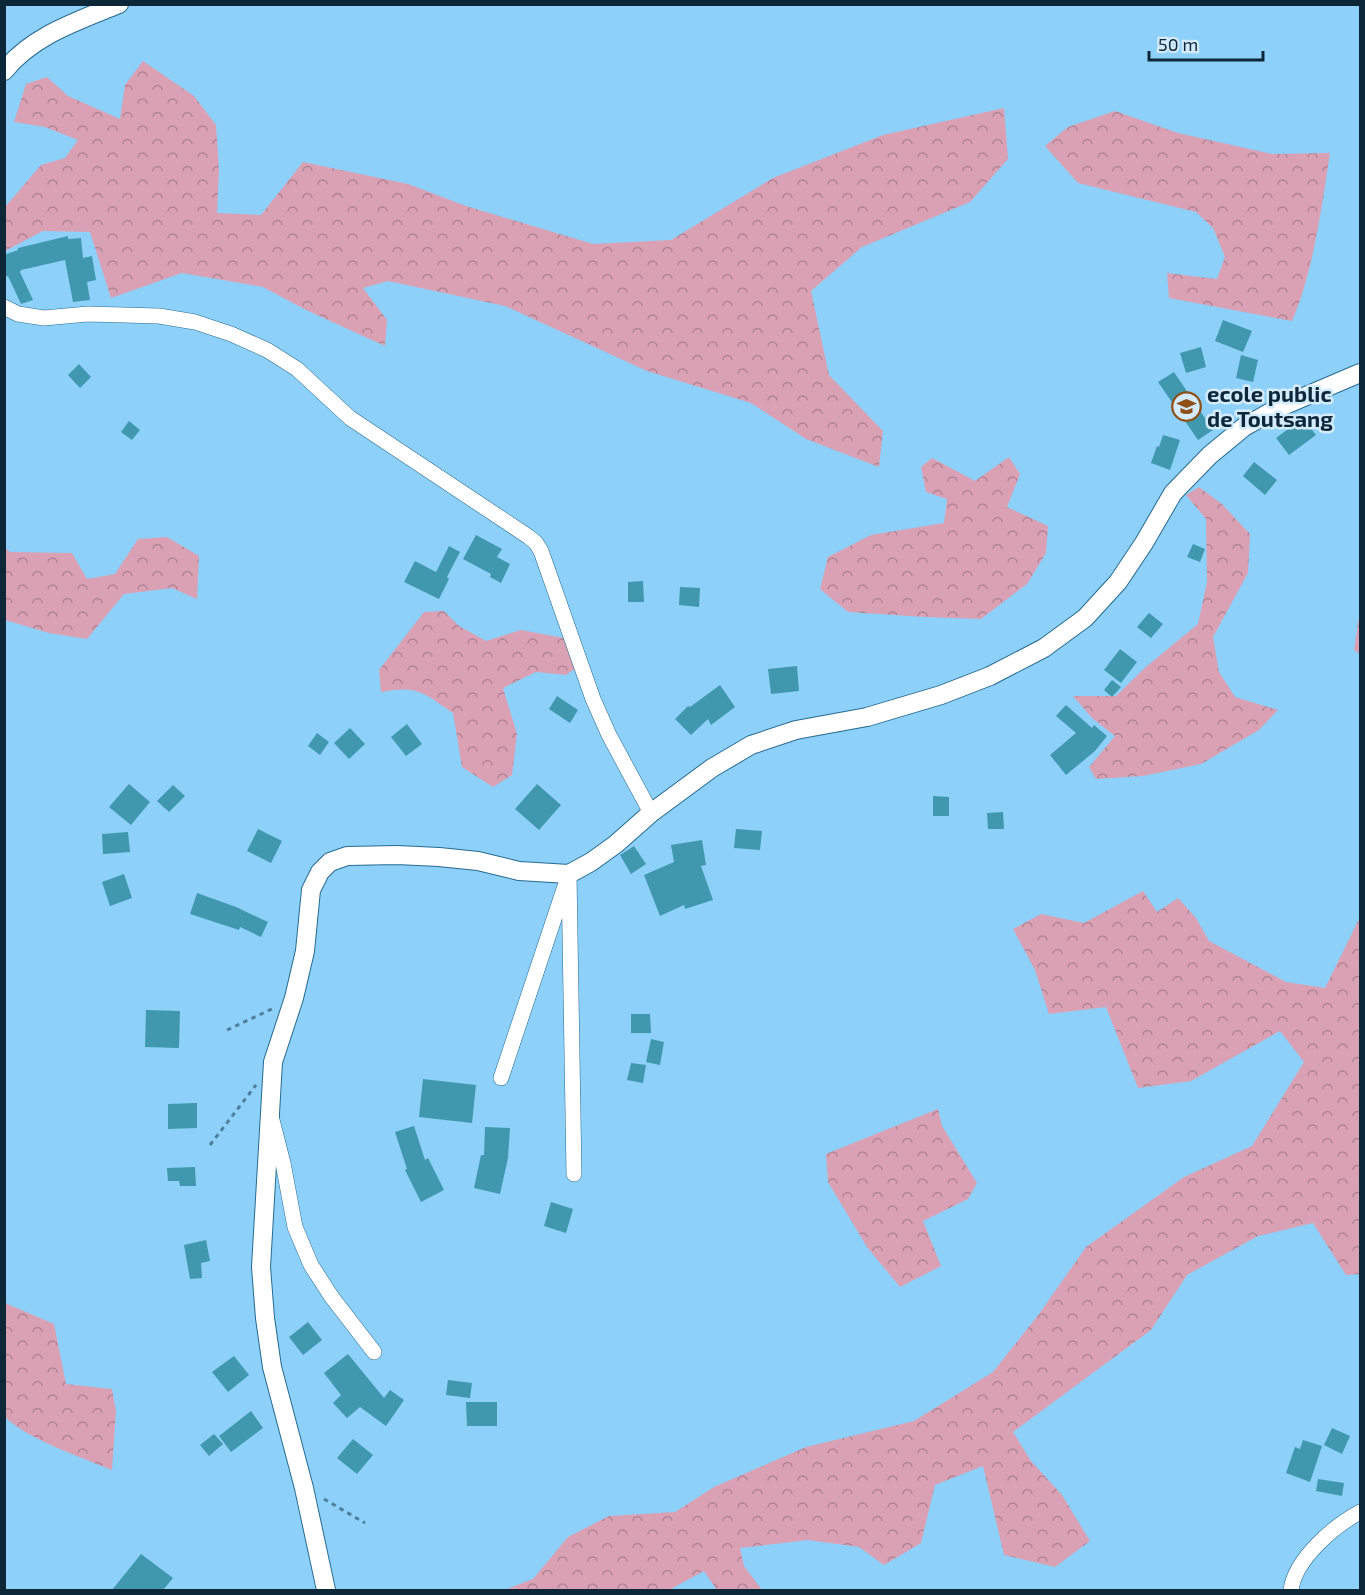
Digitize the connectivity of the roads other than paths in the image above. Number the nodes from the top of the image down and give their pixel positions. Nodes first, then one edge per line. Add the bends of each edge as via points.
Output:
1 (119, 4) edge
2 (4, 71) edge
3 (4, 307) edge
4 (1360, 374) edge
5 (651, 813) junction
6 (569, 874) junction
7 (501, 1078) dead end
8 (269, 1108) junction
9 (574, 1174) dead end
10 (374, 1352) dead end
11 (1360, 1512) edge
12 (326, 1590) edge
13 (1291, 1590) edge

1 - 2 street via 30,45
3 - 5 street via 18,315 44,318 88,314 159,316 231,334 297,369 350,418 530,537 540,551 593,699
4 - 5 street via 1278,408 1244,427 1210,455 1173,493 1118,582 1084,618 1044,648 990,676 941,695 867,717 796,730 751,745
5 - 6 street via 616,844
6 - 7 street
6 - 8 street via 519,871 439,857 363,855 330,862 311,890 305,951 273,1062
6 - 9 street
8 - 10 street via 295,1227 311,1265
8 - 12 street via 261,1267 265,1318 272,1367
11 - 13 street via 1307,1557

